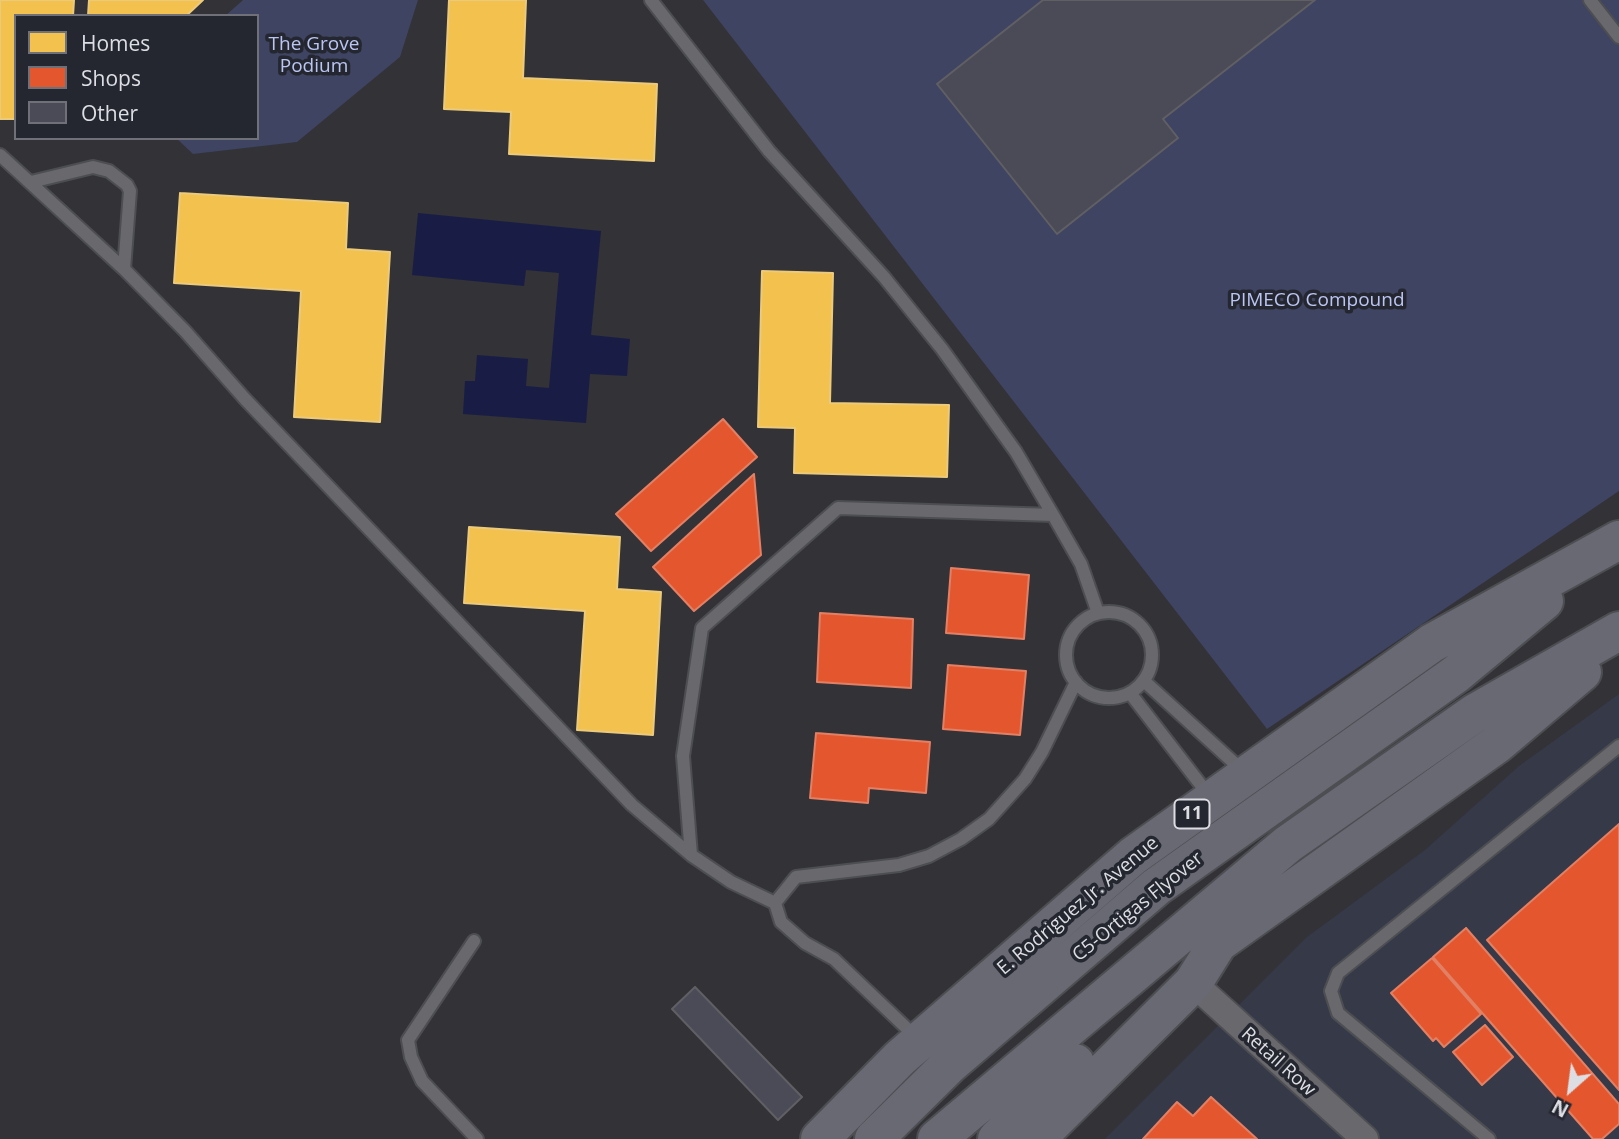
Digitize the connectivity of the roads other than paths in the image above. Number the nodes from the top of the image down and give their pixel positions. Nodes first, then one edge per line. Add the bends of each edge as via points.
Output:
1 (651, 0) edge
2 (1590, 0) edge
3 (1619, 37) edge
4 (0, 155) edge
5 (31, 182) junction
6 (124, 268) junction
7 (1054, 515) junction
8 (1613, 544) edge
9 (1098, 613) junction
10 (1619, 631) edge
11 (1619, 640) edge
12 (1456, 674) joint
13 (1144, 681) junction
14 (1076, 682) junction
15 (1130, 692) junction
16 (1619, 746) edge
17 (1246, 773) junction
18 (1212, 799) junction
19 (691, 855) junction
20 (775, 903) junction
21 (474, 941) dead end
22 (1218, 943) junction
23 (1192, 983) junction
24 (920, 1041) junction
25 (477, 1139) edge
26 (820, 1139) edge
27 (874, 1139) edge
28 (937, 1139) edge
29 (997, 1139) edge
30 (1037, 1139) edge
31 (1366, 1139) edge
32 (1489, 1139) edge

1 - 7 lane via 769,151 884,277 942,349 1016,452
2 - 3 lane
4 - 5 lane
5 - 6 lane
5 - 6 lane via 93,167 109,171 127,185
6 - 19 lane via 632,804
7 - 9 lane via 1081,564
7 - 19 lane via 838,508 702,628 683,756
8 - 12 main road, E. Rodriguez Jr. Avenue / 11
8 - 17 main road, E. Rodriguez Jr. Avenue / 11 via 1432,643
9 - 13 lane via 1125,615 1147,636 1152,661
9 - 14 lane via 1083,620 1068,642 1066,656
10 - 28 main road via 1475,713 1288,844
11 - 22 main road via 1497,744
12 - 27 main road, C5-Ortigas Flyover / 11 via 1156,887 950,1064
13 - 15 lane
13 - 17 lane
14 - 15 lane via 1101,697
14 - 20 lane via 1025,779 989,819 929,856 899,865 796,877
15 - 18 lane
16 - 32 lane via 1338,973 1331,991 1338,1013
17 - 18 main road, E. Rodriguez Jr. Avenue / 11
18 - 24 main road, E. Rodriguez Jr. Avenue / 11 via 1133,856
19 - 20 lane
20 - 24 lane via 781,922 834,959
21 - 25 lane via 408,1040 422,1081
22 - 23 main road
22 - 29 main road via 1173,970
23 - 30 main road
23 - 31 street, Retail Row
24 - 26 main road, E. Rodriguez Jr. Avenue / 11

